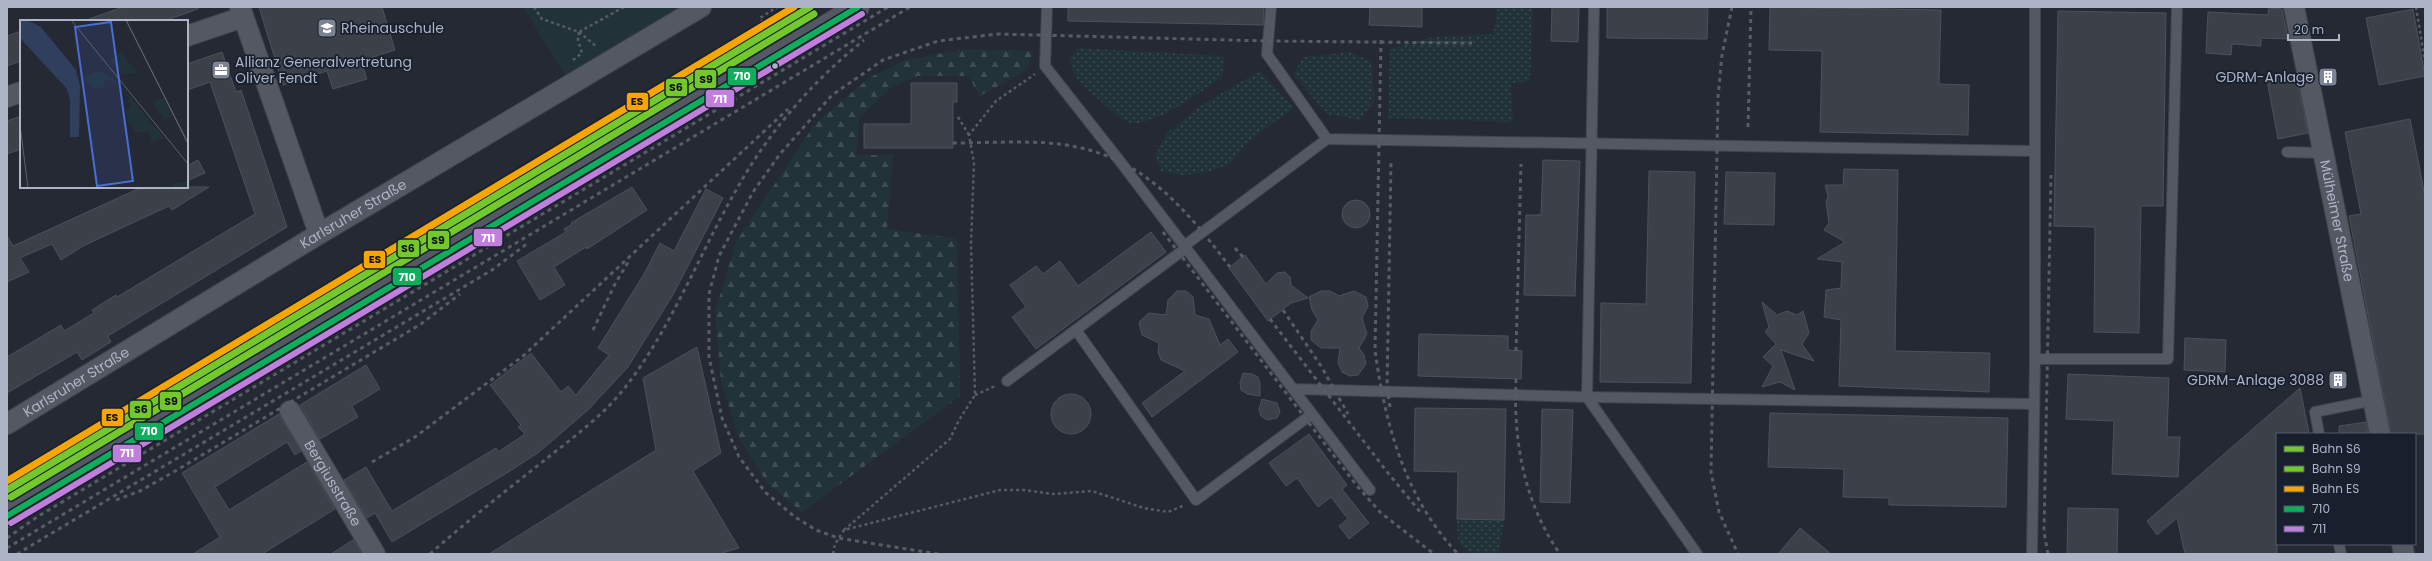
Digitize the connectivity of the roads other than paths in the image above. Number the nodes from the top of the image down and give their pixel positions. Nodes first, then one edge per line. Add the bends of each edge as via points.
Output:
1 (701, 7) edge
2 (858, 7) edge
3 (1047, 7) edge
4 (1271, 7) edge
5 (1594, 7) edge
6 (2035, 7) edge
7 (2177, 7) edge
8 (2294, 7) edge
9 (242, 12) edge
10 (188, 36) edge
11 (20, 92) edge
12 (7, 97) edge
13 (1327, 139) junction
14 (1592, 144) junction
15 (2034, 151) junction
16 (2287, 152) dead end
17 (2323, 153) junction
18 (319, 234) junction
19 (1185, 247) junction
20 (1076, 330) junction
21 (2035, 359) junction
22 (1007, 381) road end
23 (1294, 389) junction
24 (1587, 397) junction
25 (2374, 400) junction
26 (2034, 404) junction
27 (290, 411) dead end
28 (1312, 414) junction
29 (7, 424) edge
30 (2319, 433) edge
31 (2380, 433) edge
32 (1370, 490) dead end
33 (7, 516) edge
34 (376, 554) edge
35 (1697, 554) edge
36 (2032, 554) edge

1 - 18 street, Karlsruher Straße
2 - 33 street
3 - 19 lane via 1045,66
4 - 13 lane via 1267,54
5 - 14 lane
6 - 15 lane
7 - 21 lane via 2168,359
8 - 17 street, Mülheimer Straße
9 - 10 street
9 - 18 street
11 - 12 street
13 - 14 lane
13 - 19 lane
14 - 15 lane
14 - 24 lane
15 - 21 lane
16 - 17 lane
17 - 25 street, Mülheimer Straße
18 - 29 street, Karlsruher Straße
19 - 20 lane
19 - 23 lane
20 - 22 lane
20 - 28 lane via 1196,500
21 - 26 lane
23 - 24 lane
23 - 28 lane
24 - 26 lane
24 - 35 lane
25 - 30 lane via 2315,412
25 - 31 street, Mülheimer Straße
26 - 36 lane
27 - 34 street, Bergiusstraße
28 - 32 lane

